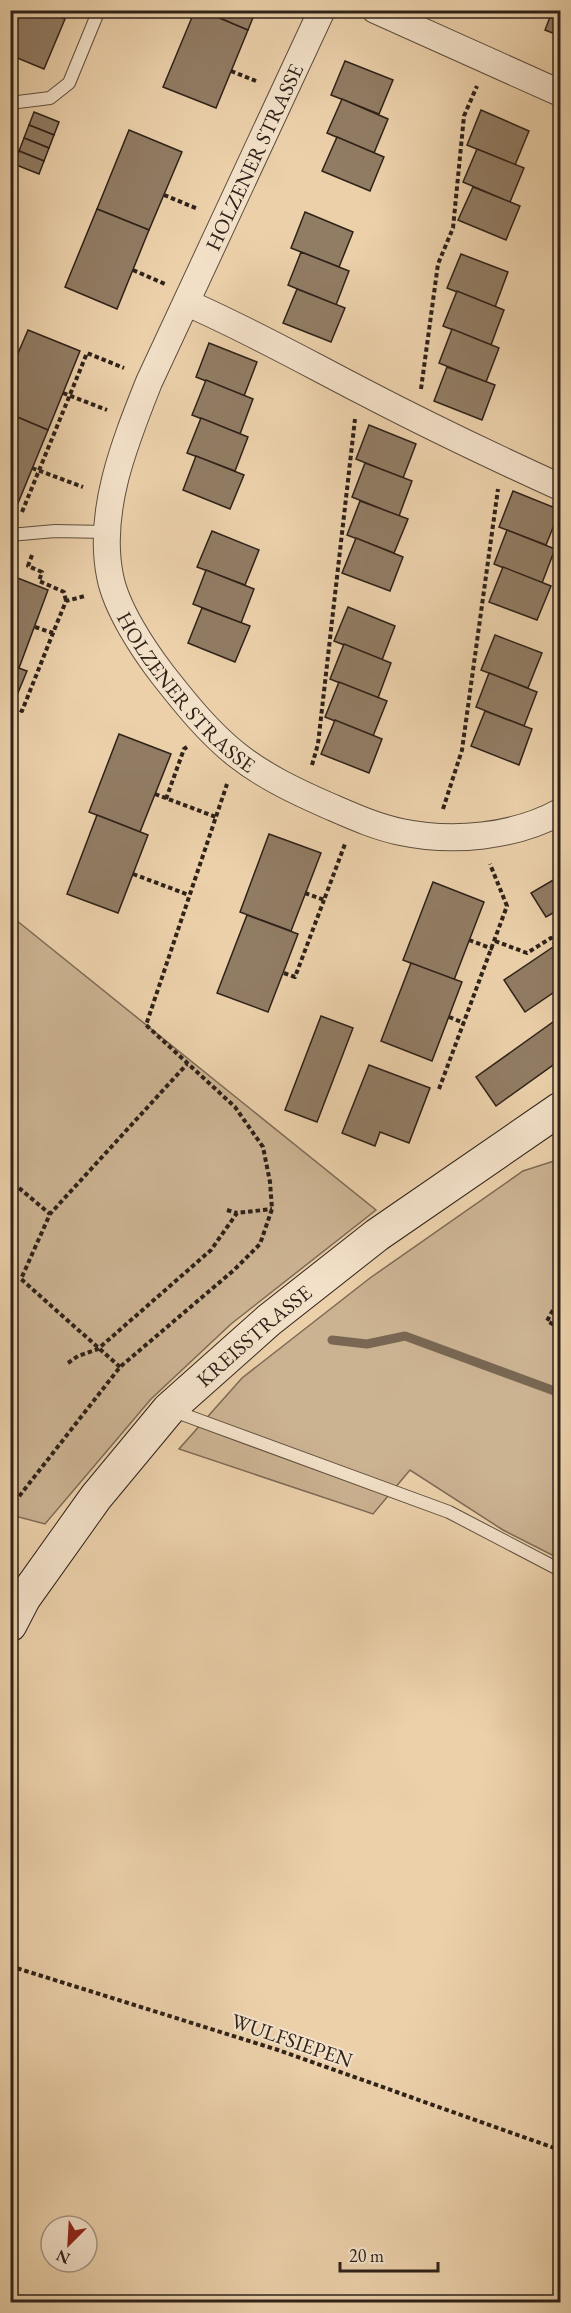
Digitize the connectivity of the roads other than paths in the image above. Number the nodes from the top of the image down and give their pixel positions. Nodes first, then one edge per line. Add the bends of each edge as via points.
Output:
1 (99, 10) edge
2 (322, 10) edge
3 (375, 10) edge
4 (561, 93) edge
5 (10, 103) edge
6 (179, 294) junction
7 (561, 487) edge
8 (106, 532) junction
9 (12, 535) edge
10 (561, 812) edge
11 (561, 1109) edge
12 (169, 1409) junction
13 (561, 1570) edge
14 (10, 1625) edge

1 - 5 lane via 69,83 50,98
2 - 6 street, HOLZENER STRASSE
3 - 4 street
6 - 7 street via 363,392
6 - 8 street, HOLZENER STRASSE via 134,420
8 - 9 lane
8 - 10 street, HOLZENER STRASSE via 110,577 129,624 151,660 236,755 270,777 302,795 368,822 434,837 487,835 540,823
11 - 12 main road, KREISSTRASSE via 377,1235 269,1320
12 - 13 lane via 449,1512
12 - 14 main road, KREISSTRASSE via 96,1497

